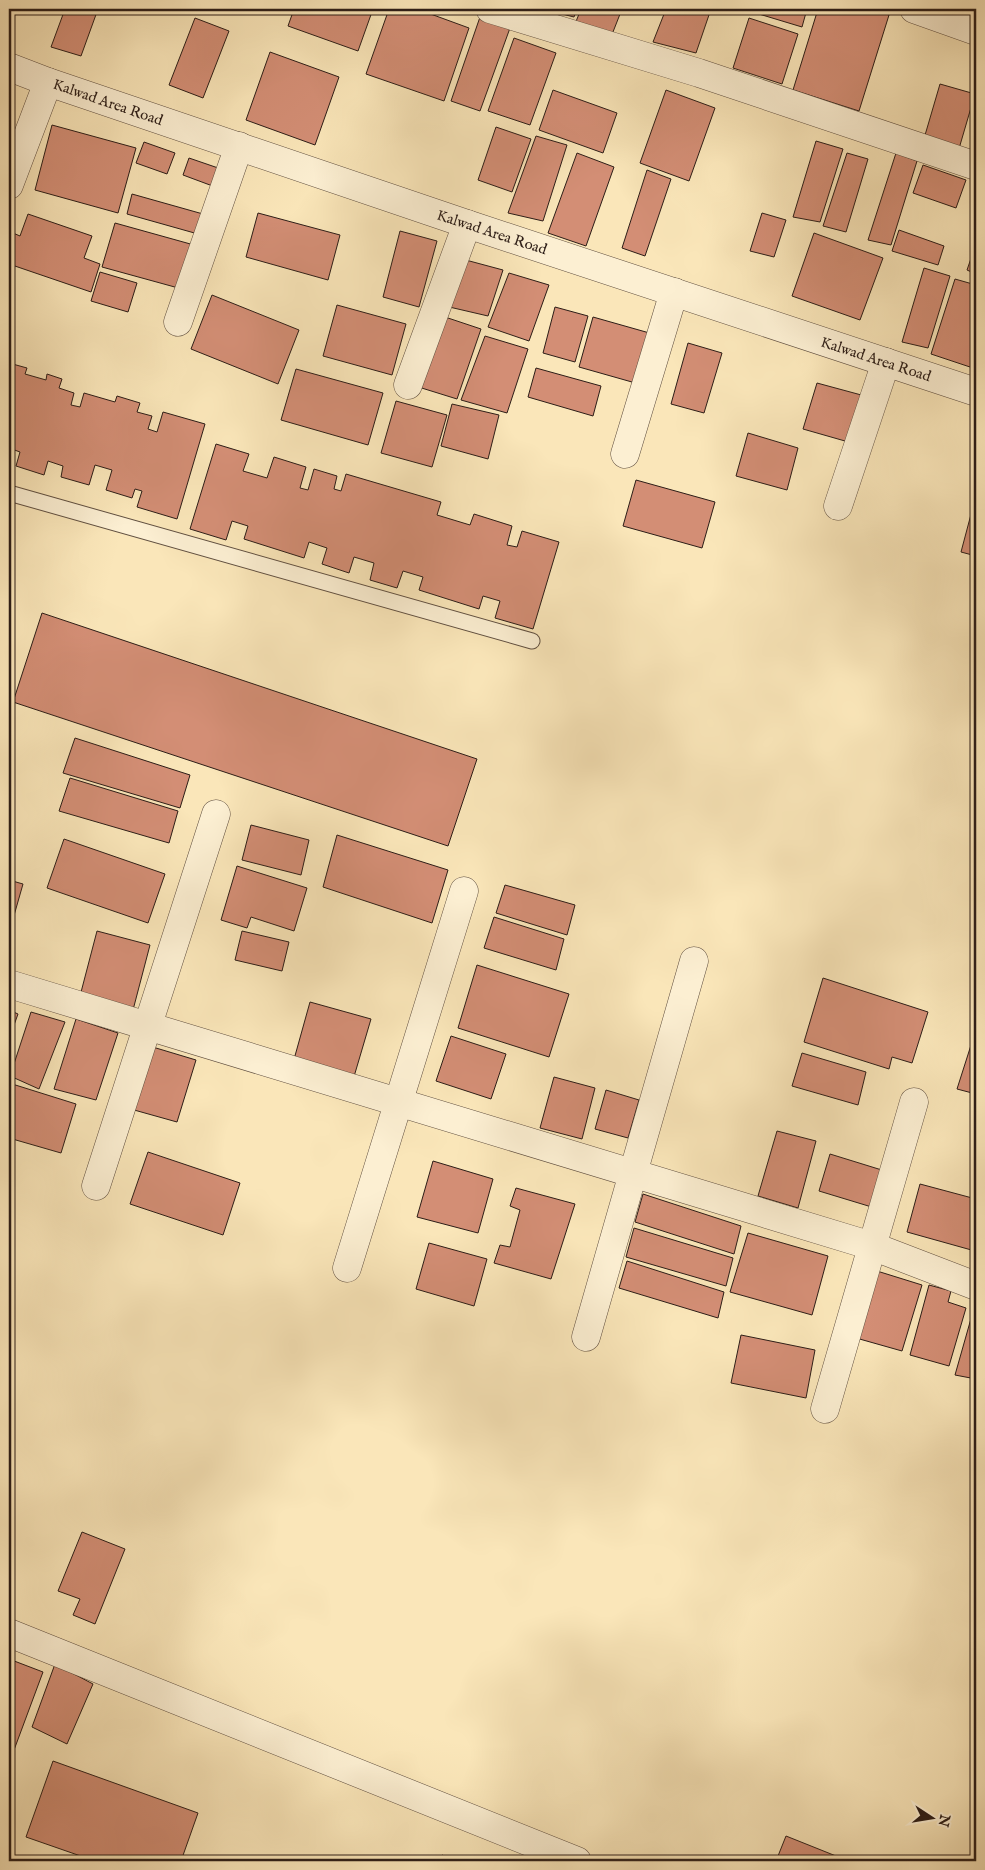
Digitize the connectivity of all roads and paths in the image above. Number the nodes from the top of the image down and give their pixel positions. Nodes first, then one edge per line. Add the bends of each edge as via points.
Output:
1 (490, 9) edge
2 (914, 9) edge
3 (976, 31) edge
4 (9, 67) edge
5 (48, 82) junction
6 (239, 146) junction
7 (976, 166) edge
8 (9, 185) edge
9 (467, 224) junction
10 (674, 292) junction
11 (178, 322) dead end
12 (886, 362) junction
13 (408, 384) dead end
14 (976, 392) edge
15 (626, 454) dead end
16 (9, 493) edge
17 (838, 506) dead end
18 (532, 641) dead end
19 (216, 814) dead end
20 (464, 891) dead end
21 (694, 961) dead end
22 (9, 984) edge
23 (148, 1026) junction
24 (399, 1101) junction
25 (914, 1102) dead end
26 (633, 1173) junction
27 (96, 1186) dead end
28 (872, 1246) junction
29 (347, 1268) dead end
30 (976, 1286) edge
31 (586, 1336) dead end
32 (825, 1408) dead end
33 (9, 1633) edge
34 (577, 1861) edge

1 - 7 street via 699,73
2 - 3 street
4 - 5 street, Kalwad Area Road
5 - 6 street, Kalwad Area Road
5 - 8 street
6 - 9 street, Kalwad Area Road
6 - 11 street
9 - 10 street, Kalwad Area Road
9 - 13 street
10 - 12 street, Kalwad Area Road
10 - 15 street
12 - 14 street, Kalwad Area Road
12 - 17 street
16 - 18 lane
19 - 23 street
20 - 24 street
21 - 26 street
22 - 23 street
23 - 24 street
23 - 27 street
24 - 26 street
24 - 29 street
25 - 28 street
26 - 28 street
26 - 31 street
28 - 30 street
28 - 32 street
33 - 34 street

